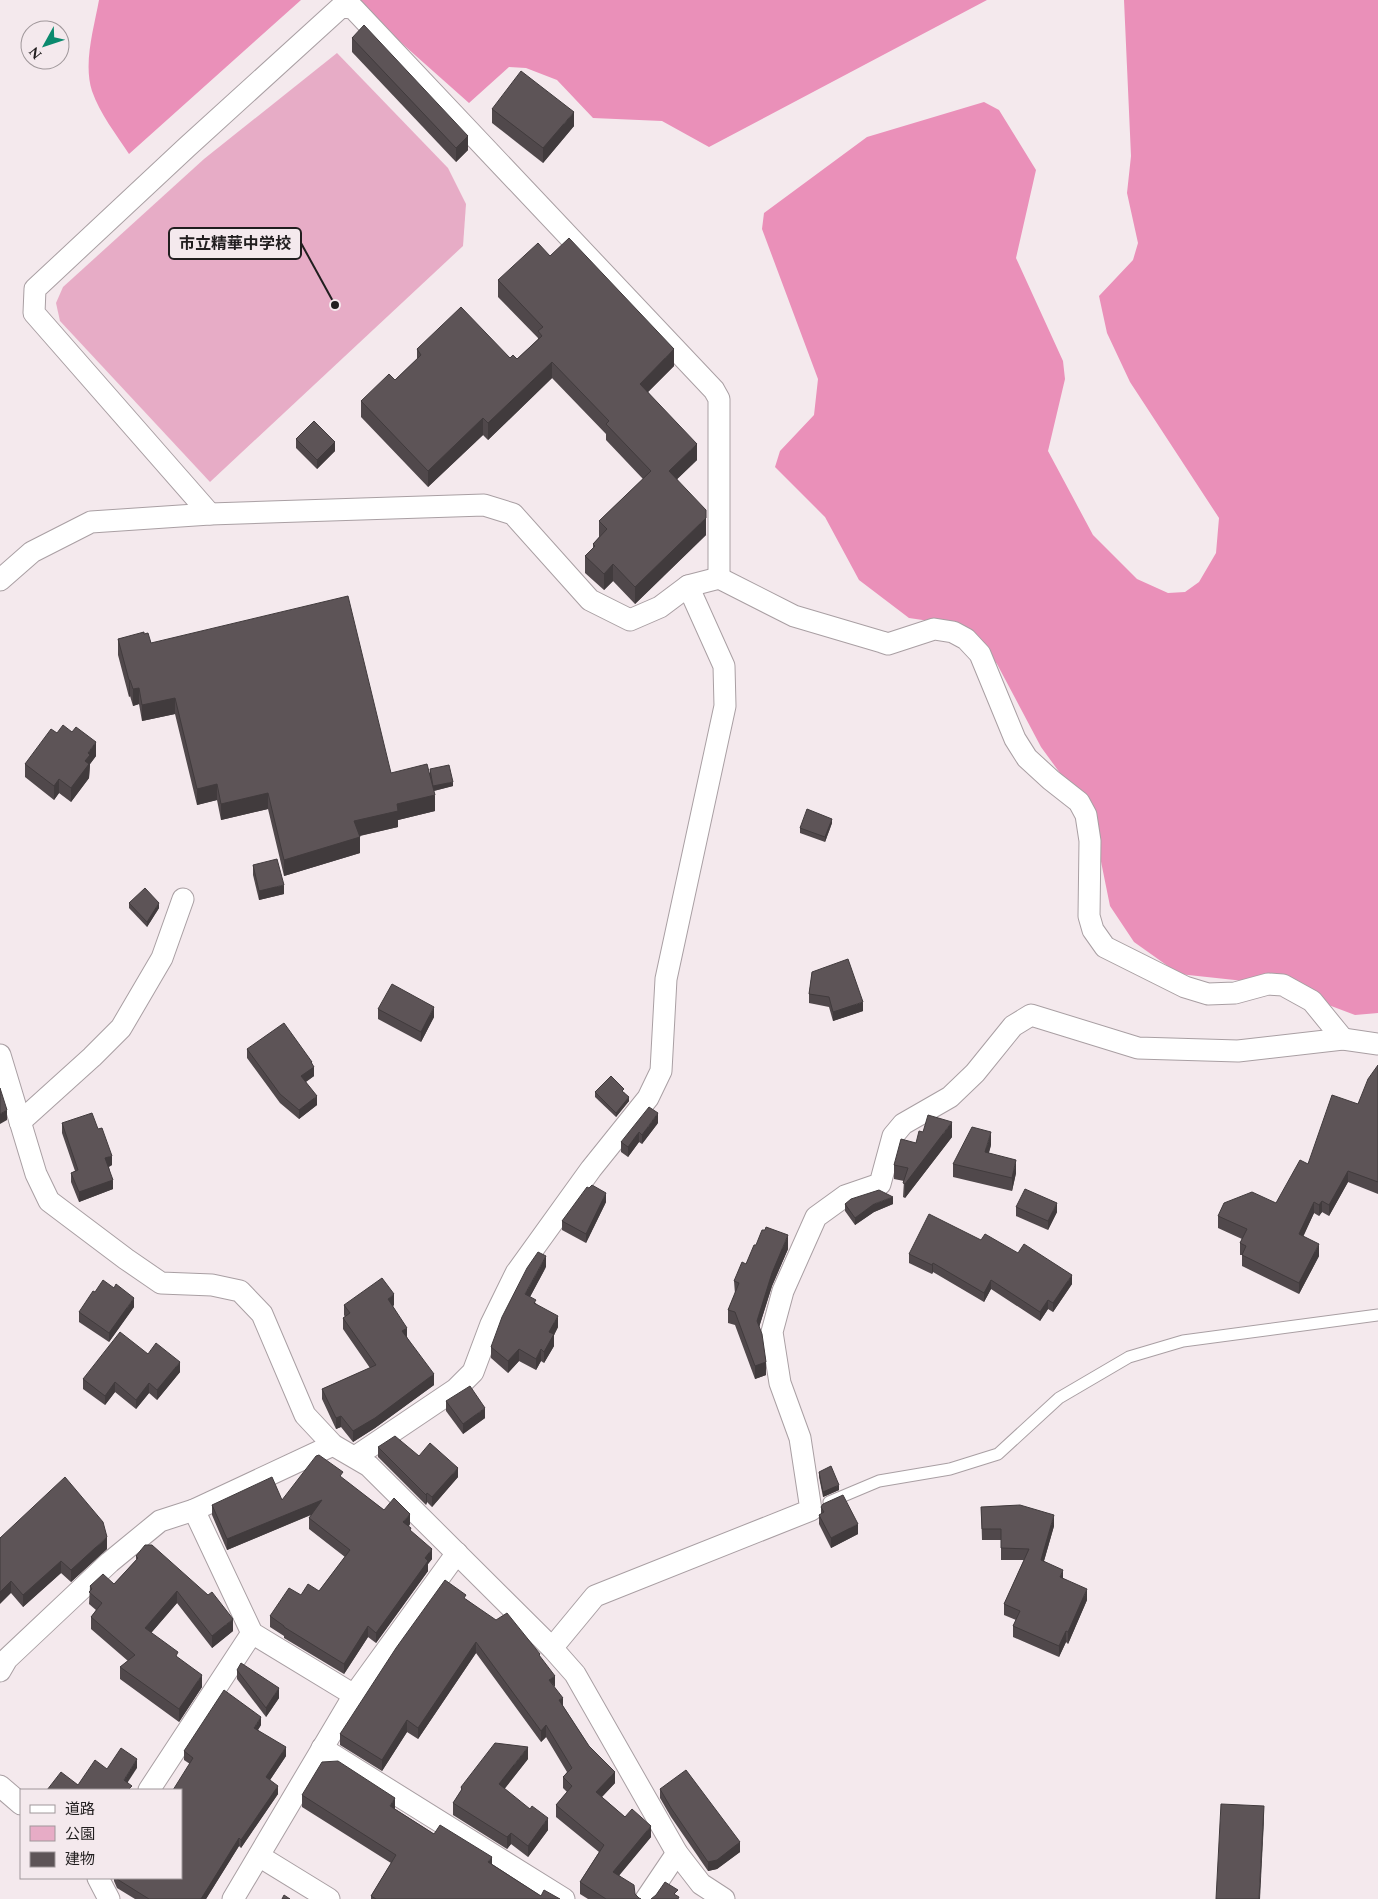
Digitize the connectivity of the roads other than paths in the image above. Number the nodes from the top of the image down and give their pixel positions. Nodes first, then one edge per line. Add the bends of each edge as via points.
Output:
1 (210, 514) junction
2 (718, 578) junction
3 (0, 580) edge
4 (688, 586) junction
5 (183, 899) dead end
6 (1342, 1039) junction
7 (1378, 1044) edge
8 (0, 1055) edge
9 (20, 1122) junction
10 (1378, 1315) edge
11 (333, 1445) junction
12 (355, 1457) junction
13 (194, 1510) junction
14 (810, 1510) junction
15 (458, 1553) junction
16 (252, 1633) junction
17 (552, 1648) junction
18 (0, 1672) edge
19 (354, 1696) junction
20 (322, 1748) junction
21 (0, 1786) edge
22 (150, 1789) edge
23 (20, 1803) edge
24 (677, 1853) junction
25 (259, 1856) junction
26 (99, 1879) edge
27 (109, 1899) edge
28 (233, 1899) edge
29 (329, 1899) edge
30 (564, 1899) edge
31 (646, 1899) edge
32 (724, 1899) edge

1 - 2 street via 34,313 35,289 341,7 353,8 714,390 719,399
1 - 3 street via 91,522 32,552
1 - 4 street via 484,505 513,514 590,600 630,620 660,607
2 - 4 street
2 - 6 street via 794,616 888,644 934,629 953,632 966,639 980,654 1015,739 1027,758 1079,802 1086,815 1090,841 1089,916 1093,930 1105,947 1185,987 1208,994 1268,984 1283,985 1312,1001
4 - 12 street via 724,666 725,706 666,979 661,1072 648,1098 591,1169 516,1273 491,1324 473,1372 456,1388
5 - 9 street via 162,958 122,1028
6 - 7 street
6 - 14 street via 1238,1051 1138,1048 1032,1015 1013,1026 975,1073 950,1097 903,1124 893,1136 880,1184 845,1196 816,1217 783,1291 772,1332 780,1383 800,1438
8 - 9 street
9 - 11 street via 36,1174 49,1201 161,1283 212,1285 240,1291 262,1314 305,1415
10 - 14 lane via 1183,1341 1129,1357 1059,1398 998,1454 950,1469 879,1481
11 - 12 street
11 - 13 street
12 - 15 street via 369,1466
13 - 16 street
13 - 18 street via 160,1521 110,1562 7,1659
14 - 17 street via 595,1596
15 - 17 street
15 - 19 street
16 - 19 street
16 - 22 street
17 - 24 street via 575,1674
19 - 20 street
20 - 25 street
20 - 30 street
21 - 23 street
24 - 31 street
24 - 32 street via 701,1884
25 - 28 street
25 - 29 street
26 - 27 street

